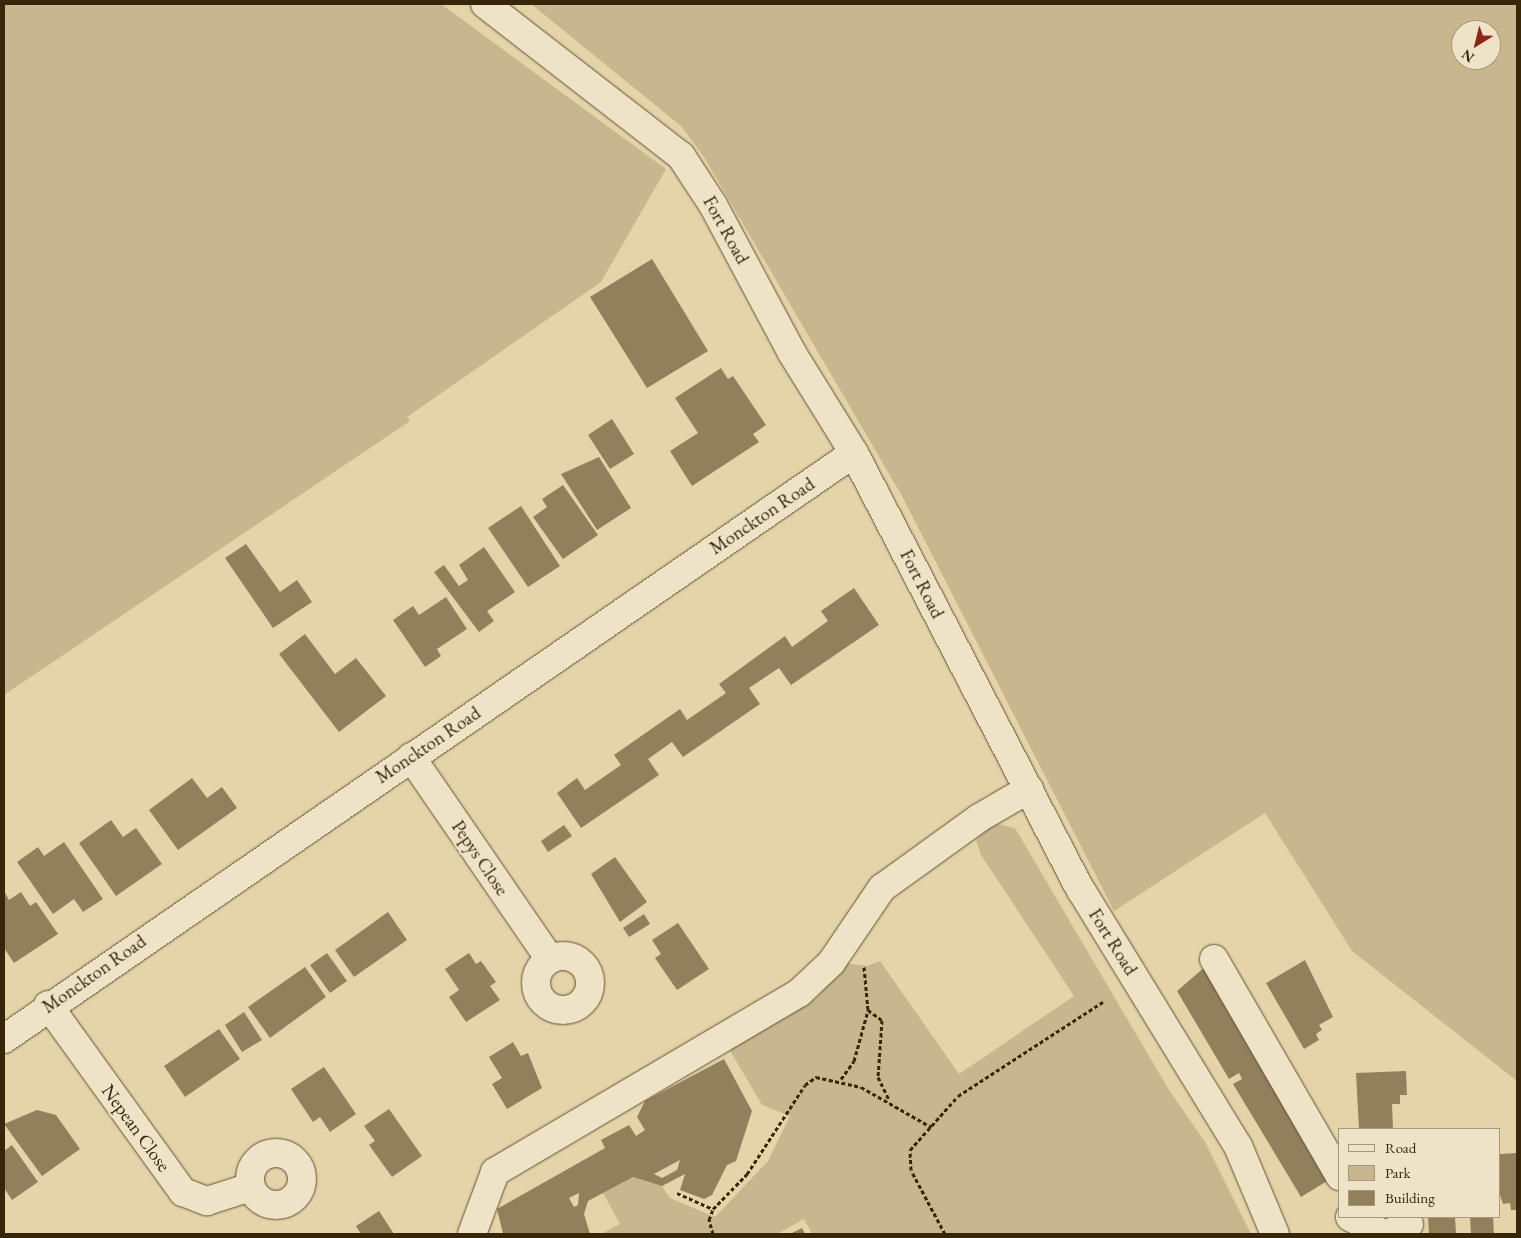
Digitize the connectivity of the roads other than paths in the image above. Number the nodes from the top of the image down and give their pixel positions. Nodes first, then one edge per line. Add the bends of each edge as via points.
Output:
1 (485, 4) edge
2 (854, 453) junction
3 (411, 756) junction
4 (1029, 789) junction
5 (550, 959) dead end
6 (1214, 959) dead end
7 (48, 1006) junction
8 (4, 1039) edge
9 (1338, 1173) edge
10 (251, 1187) dead end
11 (1352, 1218) edge
12 (472, 1234) edge
13 (1275, 1234) edge
14 (1382, 1234) edge

1 - 2 street, Fort Road via 681,156
2 - 3 street, Monckton Road
2 - 4 street, Fort Road
3 - 5 street, Pepys Close
3 - 7 street, Monckton Road
4 - 12 street via 983,815 882,888 831,963 800,993 495,1172
4 - 13 street, Fort Road via 1081,890 1238,1146
6 - 9 street
7 - 8 street, Monckton Road
7 - 10 street, Nepean Close via 183,1192 207,1200
11 - 14 street

